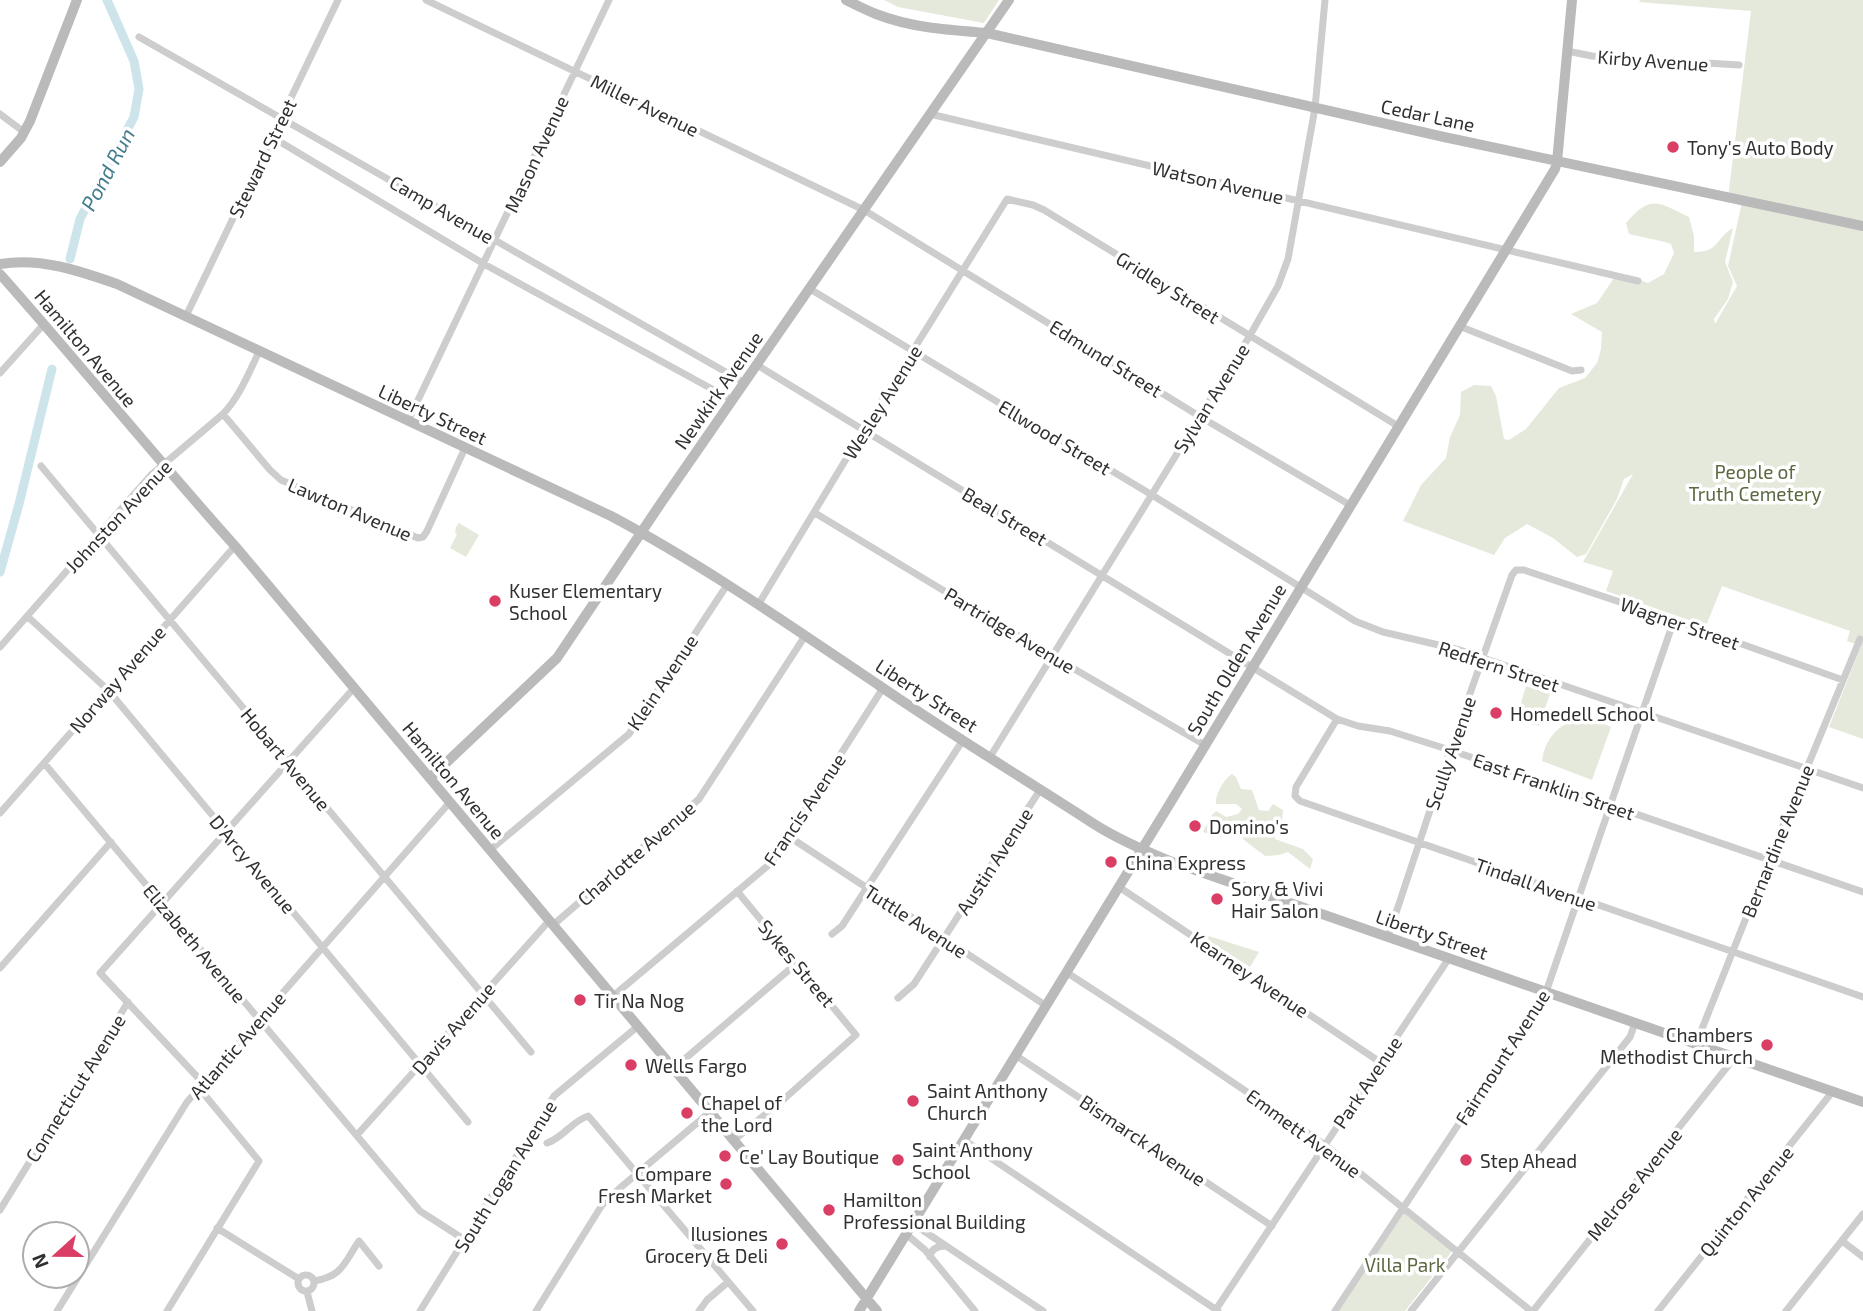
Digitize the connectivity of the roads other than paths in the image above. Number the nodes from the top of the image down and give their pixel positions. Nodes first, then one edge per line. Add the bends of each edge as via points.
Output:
1 (77, 0) edge
2 (338, 0) edge
3 (426, 0) edge
4 (609, 0) edge
5 (846, 0) edge
6 (1009, 0) edge
7 (1325, 0) edge
8 (1572, 0) edge
9 (987, 33) junction
10 (139, 37) dead end
11 (1567, 51) junction
12 (1739, 65) dead end
13 (575, 71) junction
14 (1315, 108) junction
15 (0, 114) edge
16 (930, 114) junction
17 (282, 117) junction
18 (24, 132) junction
19 (272, 137) junction
20 (0, 162) edge
21 (1557, 162) junction
22 (1007, 199) joint
23 (1298, 201) junction
24 (864, 210) junction
25 (1863, 226) edge
26 (495, 239) junction
27 (1507, 249) junction
28 (0, 264) edge
29 (484, 264) junction
30 (963, 270) junction
31 (0, 274) edge
32 (1638, 281) dead end
33 (810, 289) junction
34 (186, 316) junction
35 (44, 324) junction
36 (1459, 326) junction
37 (1249, 337) junction
38 (914, 351) junction
39 (259, 352) junction
40 (757, 365) junction
41 (1581, 370) dead end
42 (0, 373) edge
43 (744, 383) junction
44 (732, 400) junction
45 (223, 414) junction
46 (1199, 416) junction
47 (408, 421) junction
48 (1398, 426) junction
49 (863, 431) junction
50 (465, 448) junction
51 (162, 465) junction
52 (41, 466) dead end
53 (1152, 495) junction
54 (1350, 505) junction
55 (815, 513) junction
56 (642, 532) junction
57 (99, 535) junction
58 (235, 546) junction
59 (1516, 570) joint
60 (1102, 575) junction
61 (727, 584) junction
62 (1301, 586) junction
63 (758, 605) junction
64 (27, 617) junction
65 (170, 620) junction
66 (1674, 620) junction
67 (805, 636) junction
68 (1860, 639) dead end
69 (0, 647) edge
70 (1052, 656) junction
71 (1483, 659) junction
72 (1252, 667) junction
73 (1843, 680) junction
74 (354, 688) junction
75 (883, 688) junction
76 (108, 690) junction
77 (1642, 714) junction
78 (1337, 719) junction
79 (963, 740) junction
80 (1205, 745) junction
81 (1450, 750) junction
82 (990, 757) junction
83 (288, 761) junction
84 (44, 763) junction
85 (1806, 769) junction
86 (430, 778) junction
87 (1863, 788) edge
88 (1040, 790) junction
89 (450, 803) junction
90 (1611, 807) junction
91 (0, 813) edge
92 (226, 832) junction
93 (788, 836) junction
94 (111, 842) junction
95 (1419, 843) junction
96 (490, 850) junction
97 (1141, 850) junction
98 (1769, 860) junction
99 (385, 877) junction
100 (1119, 887) junction
101 (866, 888) junction
102 (737, 891) junction
103 (1863, 892) edge
104 (1578, 898) junction
105 (162, 904) junction
106 (551, 923) junction
107 (832, 934) dead end
108 (1388, 937) junction
109 (944, 939) junction
110 (322, 948) junction
111 (1732, 952) junction
112 (1449, 958) junction
113 (797, 963) junction
114 (0, 968) edge
115 (1066, 972) junction
116 (1546, 992) junction
117 (483, 995) junction
118 (612, 996) junction
119 (1863, 997) edge
120 (898, 998) dead end
121 (128, 1002) junction
122 (1045, 1005) junction
123 (259, 1019) junction
124 (1635, 1023) junction
125 (637, 1027) junction
126 (1696, 1044) junction
127 (531, 1052) dead end
128 (1015, 1055) junction
129 (1735, 1057) junction
130 (1380, 1062) junction
131 (421, 1066) junction
132 (673, 1069) junction
133 (201, 1085) junction
134 (1833, 1091) junction
135 (1863, 1102) edge
136 (710, 1112) junction
137 (468, 1122) dead end
138 (357, 1135) junction
139 (734, 1140) junction
140 (964, 1140) junction
141 (547, 1143) dead end
142 (1325, 1144) junction
143 (637, 1174) junction
144 (1403, 1207) junction
145 (0, 1209) edge
146 (1863, 1214) edge
147 (1272, 1226) junction
148 (218, 1228) junction
149 (909, 1229) junction
150 (465, 1240) junction
151 (1842, 1241) junction
152 (946, 1246) junction
153 (1458, 1251) junction
154 (930, 1257) junction
155 (1863, 1257) edge
156 (379, 1266) dead end
157 (299, 1279) junction
158 (314, 1281) junction
159 (728, 1282) junction
160 (307, 1292) junction
161 (866, 1298) junction
162 (1217, 1310) edge
163 (57, 1311) edge
164 (167, 1311) edge
165 (312, 1311) edge
166 (420, 1311) edge
167 (536, 1311) edge
168 (699, 1311) edge
169 (753, 1311) edge
170 (859, 1311) edge
171 (877, 1311) edge
172 (975, 1311) edge
173 (1043, 1311) edge
174 (1335, 1311) edge
175 (1411, 1311) edge
176 (1532, 1311) edge
177 (1658, 1311) edge
178 (1786, 1311) edge

1 - 18 street
2 - 17 street, Steward Street
3 - 13 street, Miller Avenue
4 - 13 street, Mason Avenue
5 - 9 street, Cedar Lane via 910,24
6 - 9 street, Newkirk Avenue
7 - 14 street, Sylvan Avenue
8 - 11 street, South Olden Avenue
9 - 14 street, Cedar Lane
9 - 16 street, Newkirk Avenue
10 - 17 street, Camp Avenue
11 - 12 street, Kirby Avenue
11 - 21 street, South Olden Avenue
13 - 24 street, Miller Avenue
13 - 26 street, Mason Avenue
14 - 21 street, Cedar Lane
14 - 23 street, Sylvan Avenue
15 - 18 street
16 - 23 street, Watson Avenue
16 - 24 street, Newkirk Avenue
17 - 19 street, Steward Street
17 - 26 street, Camp Avenue
18 - 20 street
19 - 29 street, Camp Avenue
19 - 34 street, Steward Street
21 - 25 street, Cedar Lane
21 - 27 street, South Olden Avenue
22 - 30 street, Wesley Avenue
22 - 37 street, Gridley Street via 1044,210
23 - 27 street, Watson Avenue
23 - 37 street, Sylvan Avenue via 1284,272
24 - 30 street, Edmund Street
24 - 33 street, Newkirk Avenue
26 - 29 street, Mason Avenue
26 - 43 street, Camp Avenue
27 - 32 street, Watson Avenue
27 - 36 street, South Olden Avenue
28 - 34 street, Liberty Street via 28,262 76,271
29 - 44 street, Camp Avenue
29 - 47 street, Mason Avenue
30 - 38 street, Wesley Avenue
30 - 46 street, Edmund Street
31 - 35 street, Hamilton Avenue
33 - 38 street, Ellwood Street
33 - 40 street, Newkirk Avenue
34 - 39 street, Liberty Street
35 - 42 street
35 - 51 street, Hamilton Avenue
36 - 41 street via 1572,371
36 - 48 street, South Olden Avenue
37 - 46 street, Sylvan Avenue
37 - 48 street, Gridley Street
38 - 49 street, Wesley Avenue
38 - 53 street, Ellwood Street
39 - 45 street, Johnston Avenue via 240,393
39 - 47 street, Liberty Street
40 - 43 street, Newkirk Avenue
40 - 49 street, Beal Street
43 - 44 street, Newkirk Avenue
44 - 56 street, Newkirk Avenue
45 - 50 street, Lawton Avenue via 281,480 413,537 423,537 427,531
45 - 51 street, Johnston Avenue
46 - 53 street, Sylvan Avenue
46 - 54 street, Edmund Street
47 - 50 street, Liberty Street
48 - 54 street, South Olden Avenue
49 - 55 street, Wesley Avenue
49 - 60 street, Beal Street
50 - 56 street, Liberty Street
51 - 57 street, Johnston Avenue
51 - 58 street, Hamilton Avenue
52 - 57 street, Hobart Avenue
53 - 60 street, Sylvan Avenue
53 - 62 street, Ellwood Street
54 - 62 street, South Olden Avenue
55 - 63 street, Wesley Avenue
55 - 70 street, Partridge Avenue
56 - 61 street, Liberty Street
56 - 86 street, Newkirk Avenue via 557,658
57 - 64 street, Johnston Avenue
57 - 65 street, Hobart Avenue
58 - 65 street, Norway Avenue
58 - 74 street, Hamilton Avenue
59 - 66 street, Wagner Street
59 - 71 street, Scully Avenue
60 - 70 street, Sylvan Avenue
60 - 72 street, Beal Street
61 - 63 street, Liberty Street
61 - 96 street, Klein Avenue via 629,734
62 - 71 street, Redfern Street via 1370,628
62 - 72 street, South Olden Avenue
63 - 67 street, Liberty Street
64 - 69 street, Johnston Avenue
64 - 76 street, D'Arcy Avenue
65 - 76 street, Norway Avenue
65 - 83 street, Hobart Avenue
66 - 73 street, Wagner Street
66 - 77 street, Fairmount Avenue
67 - 75 street, Liberty Street
67 - 106 street, Charlotte Avenue via 699,799
68 - 73 street, Bernardine Avenue
70 - 80 street, Partridge Avenue
70 - 82 street, Sylvan Avenue
71 - 77 street, Redfern Street
71 - 81 street, Scully Avenue
72 - 78 street, East Franklin Street
72 - 80 street, South Olden Avenue
73 - 85 street, Bernardine Avenue
74 - 83 street
74 - 86 street, Hamilton Avenue
75 - 79 street, Liberty Street
75 - 93 street, Francis Avenue
76 - 84 street, Norway Avenue
76 - 92 street, D'Arcy Avenue
77 - 85 street, Redfern Street
77 - 90 street, Fairmount Avenue
78 - 81 street, East Franklin Street
78 - 95 street, Tindall Avenue via 1295,796 1308,805
79 - 82 street, Liberty Street
79 - 101 street
80 - 97 street, South Olden Avenue
81 - 90 street, East Franklin Street
81 - 95 street, Scully Avenue
82 - 88 street, Liberty Street
83 - 92 street
83 - 99 street, Hobart Avenue
84 - 91 street, Norway Avenue
84 - 94 street, Elizabeth Avenue
85 - 87 street, Redfern Street
85 - 98 street, Bernardine Avenue
86 - 89 street, Hamilton Avenue
88 - 97 street, Liberty Street
88 - 109 street, Austin Avenue
89 - 96 street, Hamilton Avenue
89 - 99 street, Atlantic Avenue
90 - 98 street, East Franklin Street
90 - 104 street, Fairmount Avenue
92 - 105 street
92 - 110 street, D'Arcy Avenue
93 - 101 street, Tuttle Avenue
93 - 102 street, Francis Avenue via 771,863
94 - 105 street, Elizabeth Avenue
94 - 114 street
95 - 104 street, Tindall Avenue
95 - 108 street, Scully Avenue
96 - 106 street, Hamilton Avenue
97 - 100 street, South Olden Avenue
97 - 108 street, Liberty Street
98 - 103 street, East Franklin Street
98 - 111 street, Bernardine Avenue
99 - 110 street, Atlantic Avenue
99 - 117 street, Hobart Avenue
100 - 115 street, South Olden Avenue
100 - 130 street, Kearney Avenue
101 - 107 street
101 - 109 street, Tuttle Avenue
102 - 113 street, Sykes Street
102 - 118 street, Francis Avenue
104 - 111 street, Tindall Avenue
104 - 116 street, Fairmount Avenue
105 - 121 street via 100,973
105 - 123 street, Elizabeth Avenue
106 - 117 street, Davis Avenue
106 - 118 street, Hamilton Avenue
108 - 112 street, Liberty Street
109 - 120 street, Austin Avenue via 914,984
109 - 122 street, Tuttle Avenue
110 - 123 street, Atlantic Avenue
110 - 131 street, D'Arcy Avenue
111 - 119 street, Tindall Avenue
111 - 126 street, Bernardine Avenue
112 - 116 street, Liberty Street
112 - 130 street, Park Avenue
113 - 132 street
113 - 139 street, Sykes Street via 856,1035
115 - 122 street, South Olden Avenue
115 - 142 street, Emmett Avenue
116 - 124 street, Liberty Street
116 - 144 street, Fairmount Avenue
117 - 127 street, Hobart Avenue
117 - 131 street, Davis Avenue
118 - 125 street, Hamilton Avenue
121 - 133 street
121 - 145 street, Connecticut Avenue
122 - 128 street, South Olden Avenue
123 - 133 street, Atlantic Avenue
123 - 138 street, Elizabeth Avenue
124 - 126 street, Liberty Street
124 - 153 street via 1630,1037
125 - 132 street, Hamilton Avenue
125 - 150 street, South Logan Avenue via 554,1096
126 - 129 street, Liberty Street
128 - 140 street, South Olden Avenue
128 - 147 street, Bismarck Avenue
129 - 134 street, Liberty Street
129 - 176 street, Melrose Avenue
130 - 142 street, Park Avenue
131 - 137 street, D'Arcy Avenue
131 - 138 street, Davis Avenue
132 - 136 street, Hamilton Avenue
133 - 148 street via 259,1161
133 - 163 street, Atlantic Avenue
134 - 135 street, Liberty Street
134 - 177 street, Quinton Avenue
136 - 139 street, Hamilton Avenue
136 - 143 street
138 - 150 street, Elizabeth Avenue via 420,1211
139 - 161 street, Hamilton Avenue
140 - 149 street, South Olden Avenue
140 - 162 street
141 - 143 street, South Logan Avenue via 588,1116
142 - 144 street, Emmett Avenue
142 - 147 street, Park Avenue
143 - 159 street
143 - 167 street via 600,1207
144 - 153 street, Emmett Avenue
144 - 174 street, Fairmount Avenue
146 - 151 street
147 - 162 street, Park Avenue
148 - 157 street
148 - 164 street
149 - 152 street
149 - 154 street
149 - 161 street, South Olden Avenue
150 - 166 street, South Logan Avenue
151 - 155 street
151 - 178 street
152 - 154 street via 934,1249
152 - 173 street
153 - 175 street
153 - 176 street, Emmett Avenue
154 - 172 street
156 - 158 street via 359,1241 337,1273
157 - 158 street via 308,1275
157 - 160 street via 299,1288
158 - 160 street
159 - 168 street
159 - 169 street
160 - 165 street
161 - 170 street, South Olden Avenue
161 - 171 street, Hamilton Avenue

